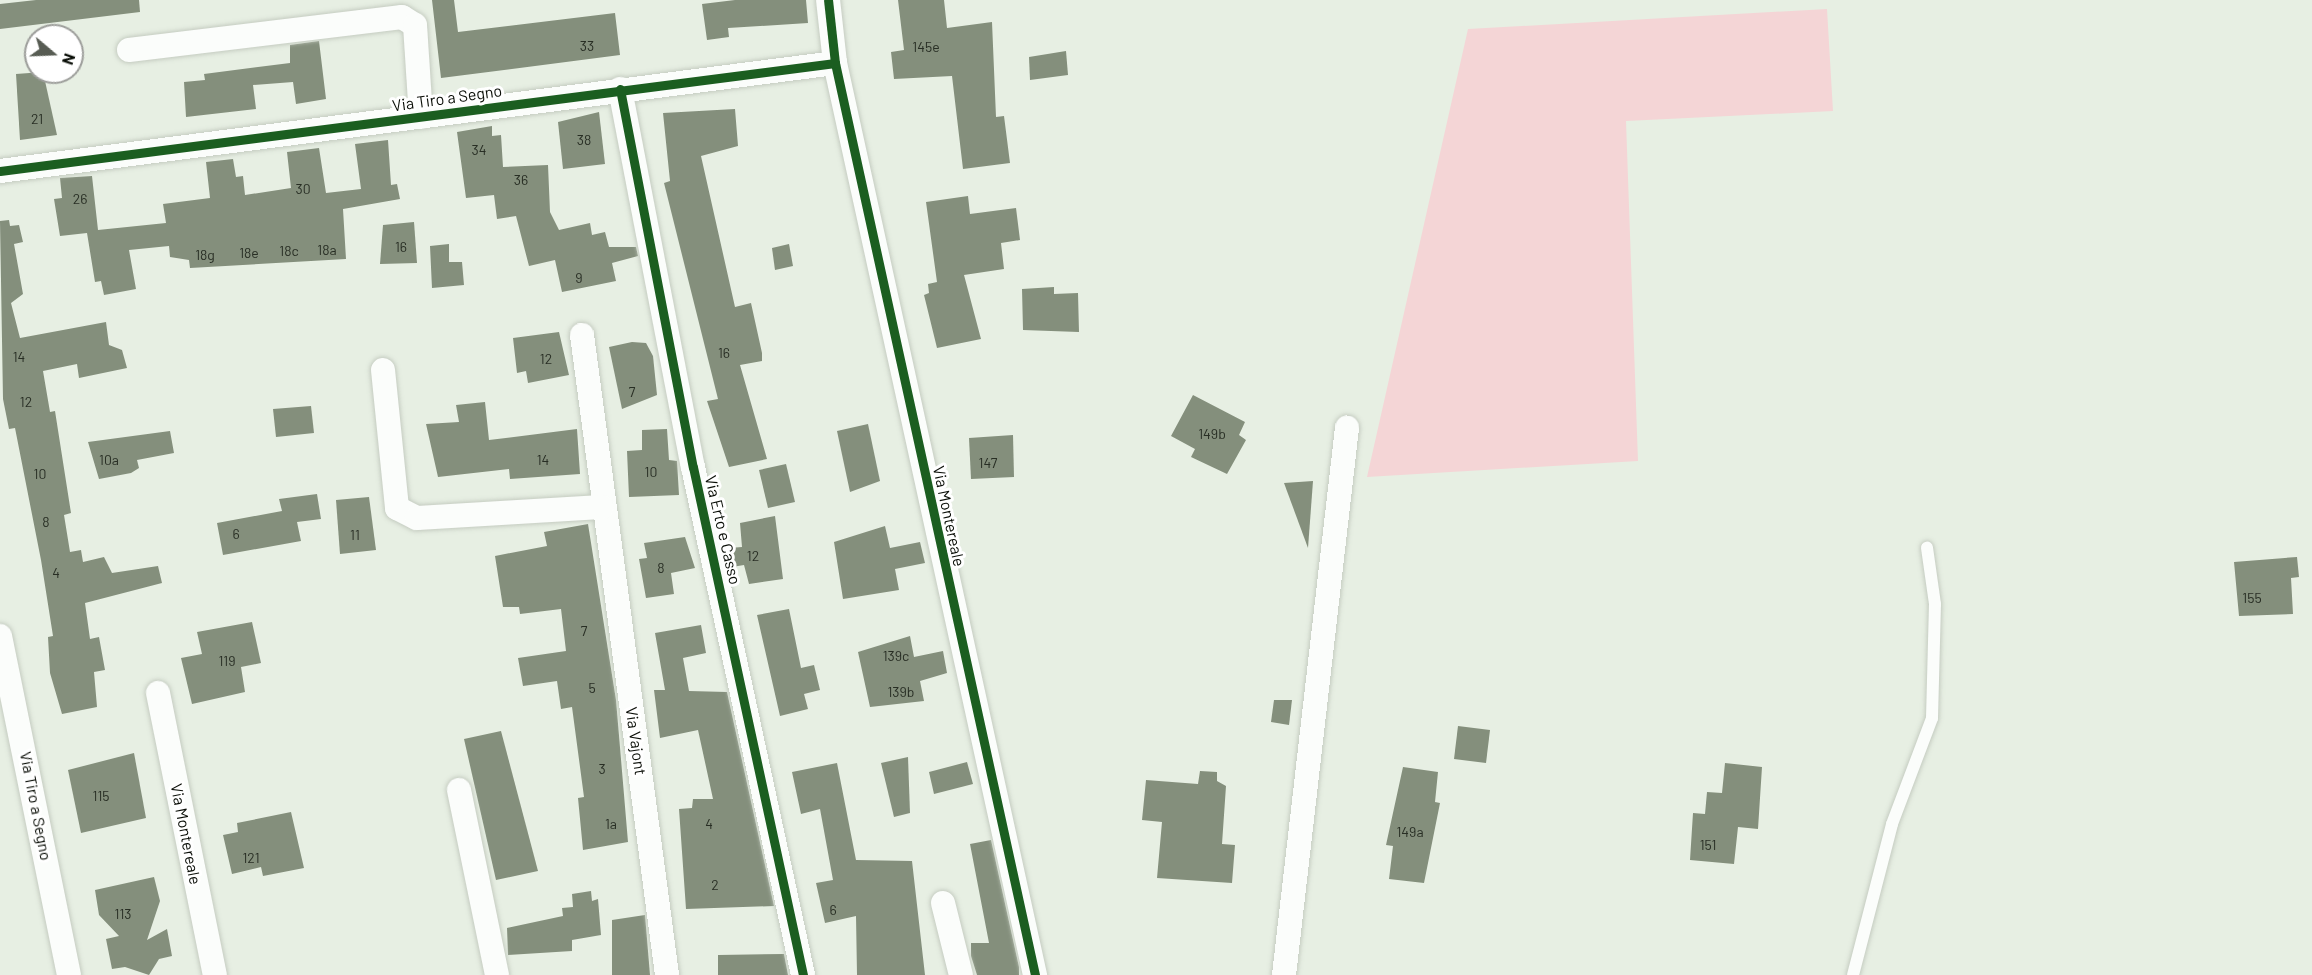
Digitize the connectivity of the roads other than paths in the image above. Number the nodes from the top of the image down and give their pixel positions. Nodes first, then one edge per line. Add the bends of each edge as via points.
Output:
1 (828, 0) edge
2 (129, 50) dead end
3 (835, 63) junction
4 (620, 89) junction
5 (421, 117) junction
6 (0, 171) edge
7 (582, 335) dead end
8 (383, 370) dead end
9 (1347, 428) dead end
10 (603, 507) junction
11 (1927, 548) dead end
12 (0, 636) edge
13 (158, 693) dead end
14 (459, 790) dead end
15 (943, 903) dead end
16 (69, 975) edge
17 (215, 975) edge
18 (497, 975) edge
19 (667, 975) edge
20 (803, 975) edge
21 (960, 975) edge
22 (1035, 975) edge
23 (1284, 975) edge
24 (1853, 975) edge

1 - 3 street
2 - 5 street via 402,16 415,25
3 - 4 street, Via Tiro a Segno
3 - 22 street, Via Montereale
4 - 5 street, Via Tiro a Segno
4 - 20 street, Via Erto e Casso via 693,467
5 - 6 street, Via Tiro a Segno
7 - 10 street, Via Vajont
8 - 10 street via 397,508 417,518
9 - 23 street
10 - 19 street, Via Vajont
11 - 24 lane via 1935,604 1932,718 1892,824
12 - 16 street, Via Tiro a Segno
13 - 17 street, Via Montereale
14 - 18 street
15 - 21 street

